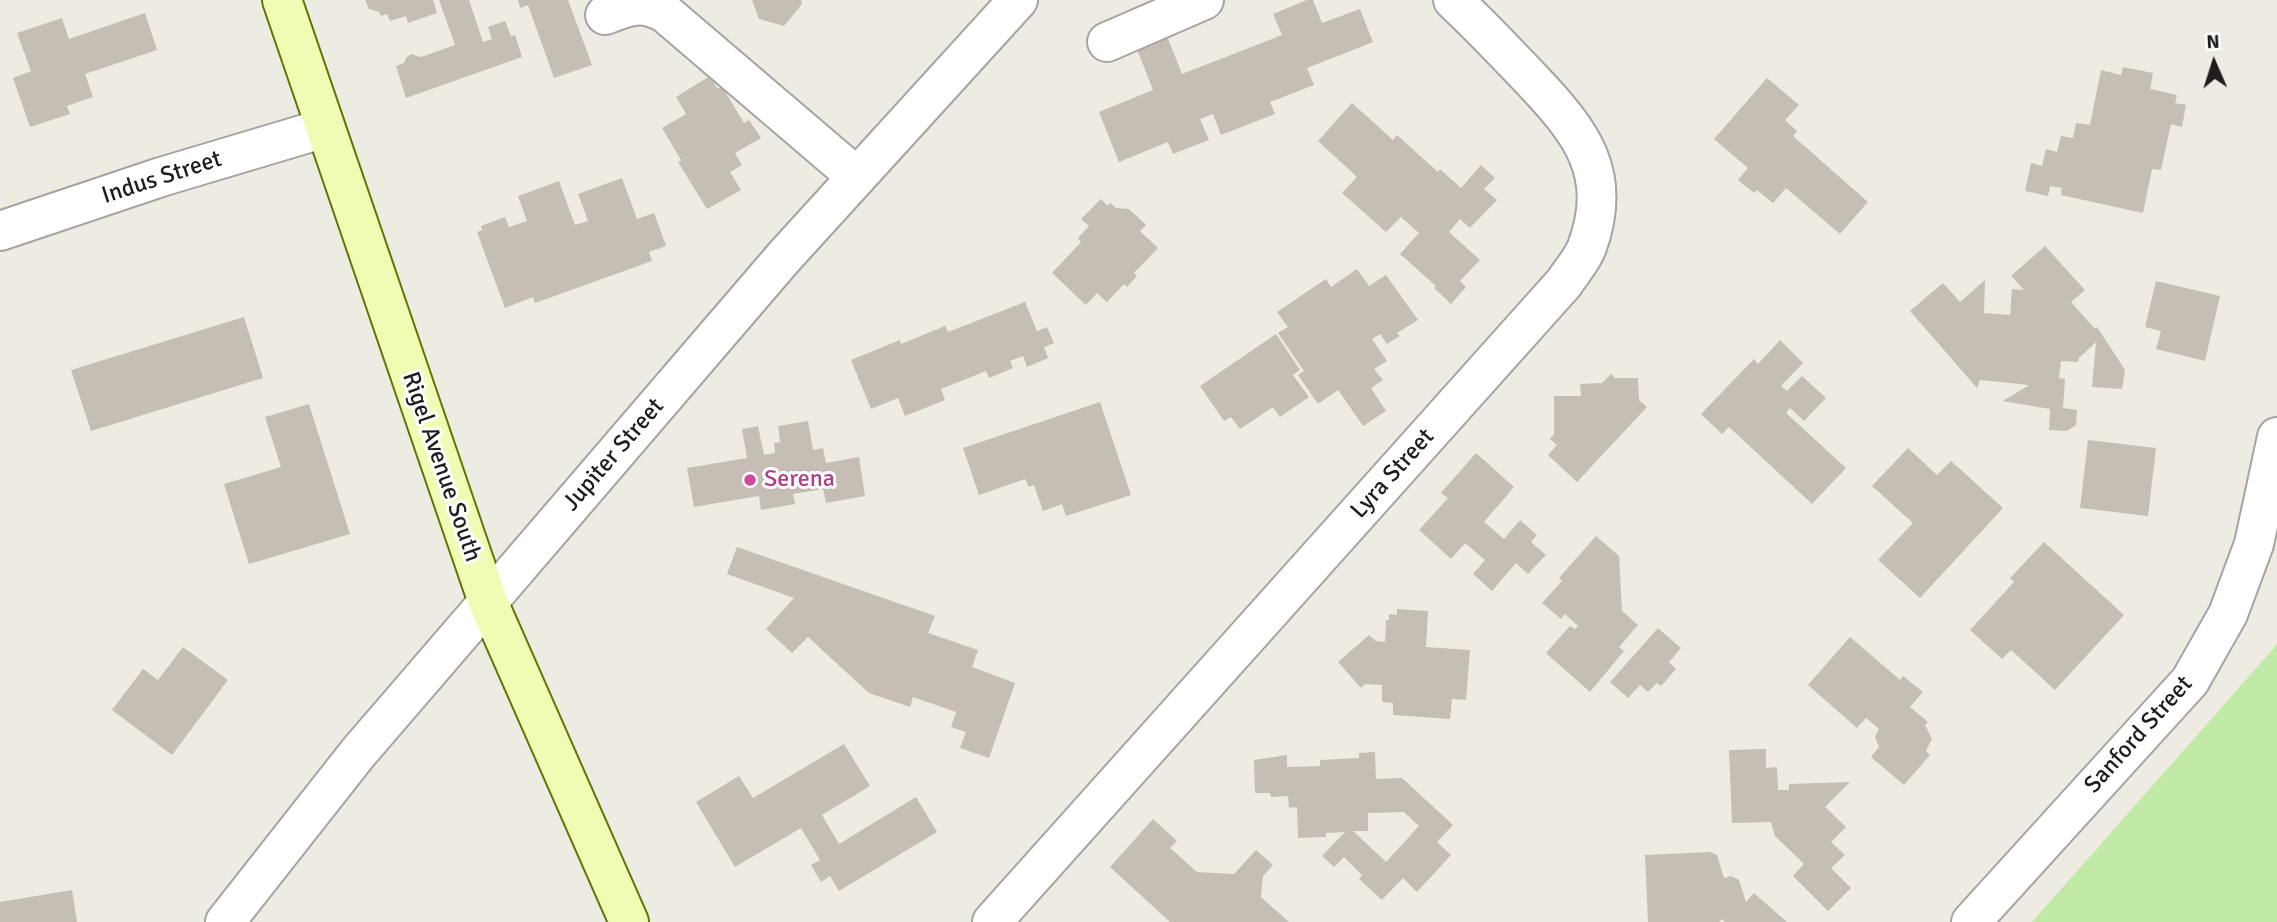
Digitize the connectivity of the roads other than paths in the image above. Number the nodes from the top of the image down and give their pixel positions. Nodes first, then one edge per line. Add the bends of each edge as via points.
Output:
1 (282, 0) edge
2 (1018, 0) edge
3 (1203, 0) edge
4 (1453, 0) edge
5 (605, 15) dead end
6 (1107, 42) dead end
7 (325, 128) junction
8 (858, 177) junction
9 (0, 231) edge
10 (2277, 437) edge
11 (488, 602) junction
12 (225, 922) edge
13 (629, 922) edge
14 (992, 922) edge
15 (1971, 922) edge

1 - 7 main road, Rigel Avenue South
2 - 8 street, Jupiter Street
3 - 6 street
4 - 14 street, Lyra Street via 1579,135 1595,175 1596,211 1586,249 1564,284
5 - 8 street via 646,4 665,13
7 - 9 street, Indus Street
7 - 11 main road, Rigel Avenue South
8 - 11 street, Jupiter Street
10 - 15 street, Sanford Street via 2254,544 2228,614 2190,681
11 - 12 street, Jupiter Street via 358,753
11 - 13 main road, Rigel Avenue South

